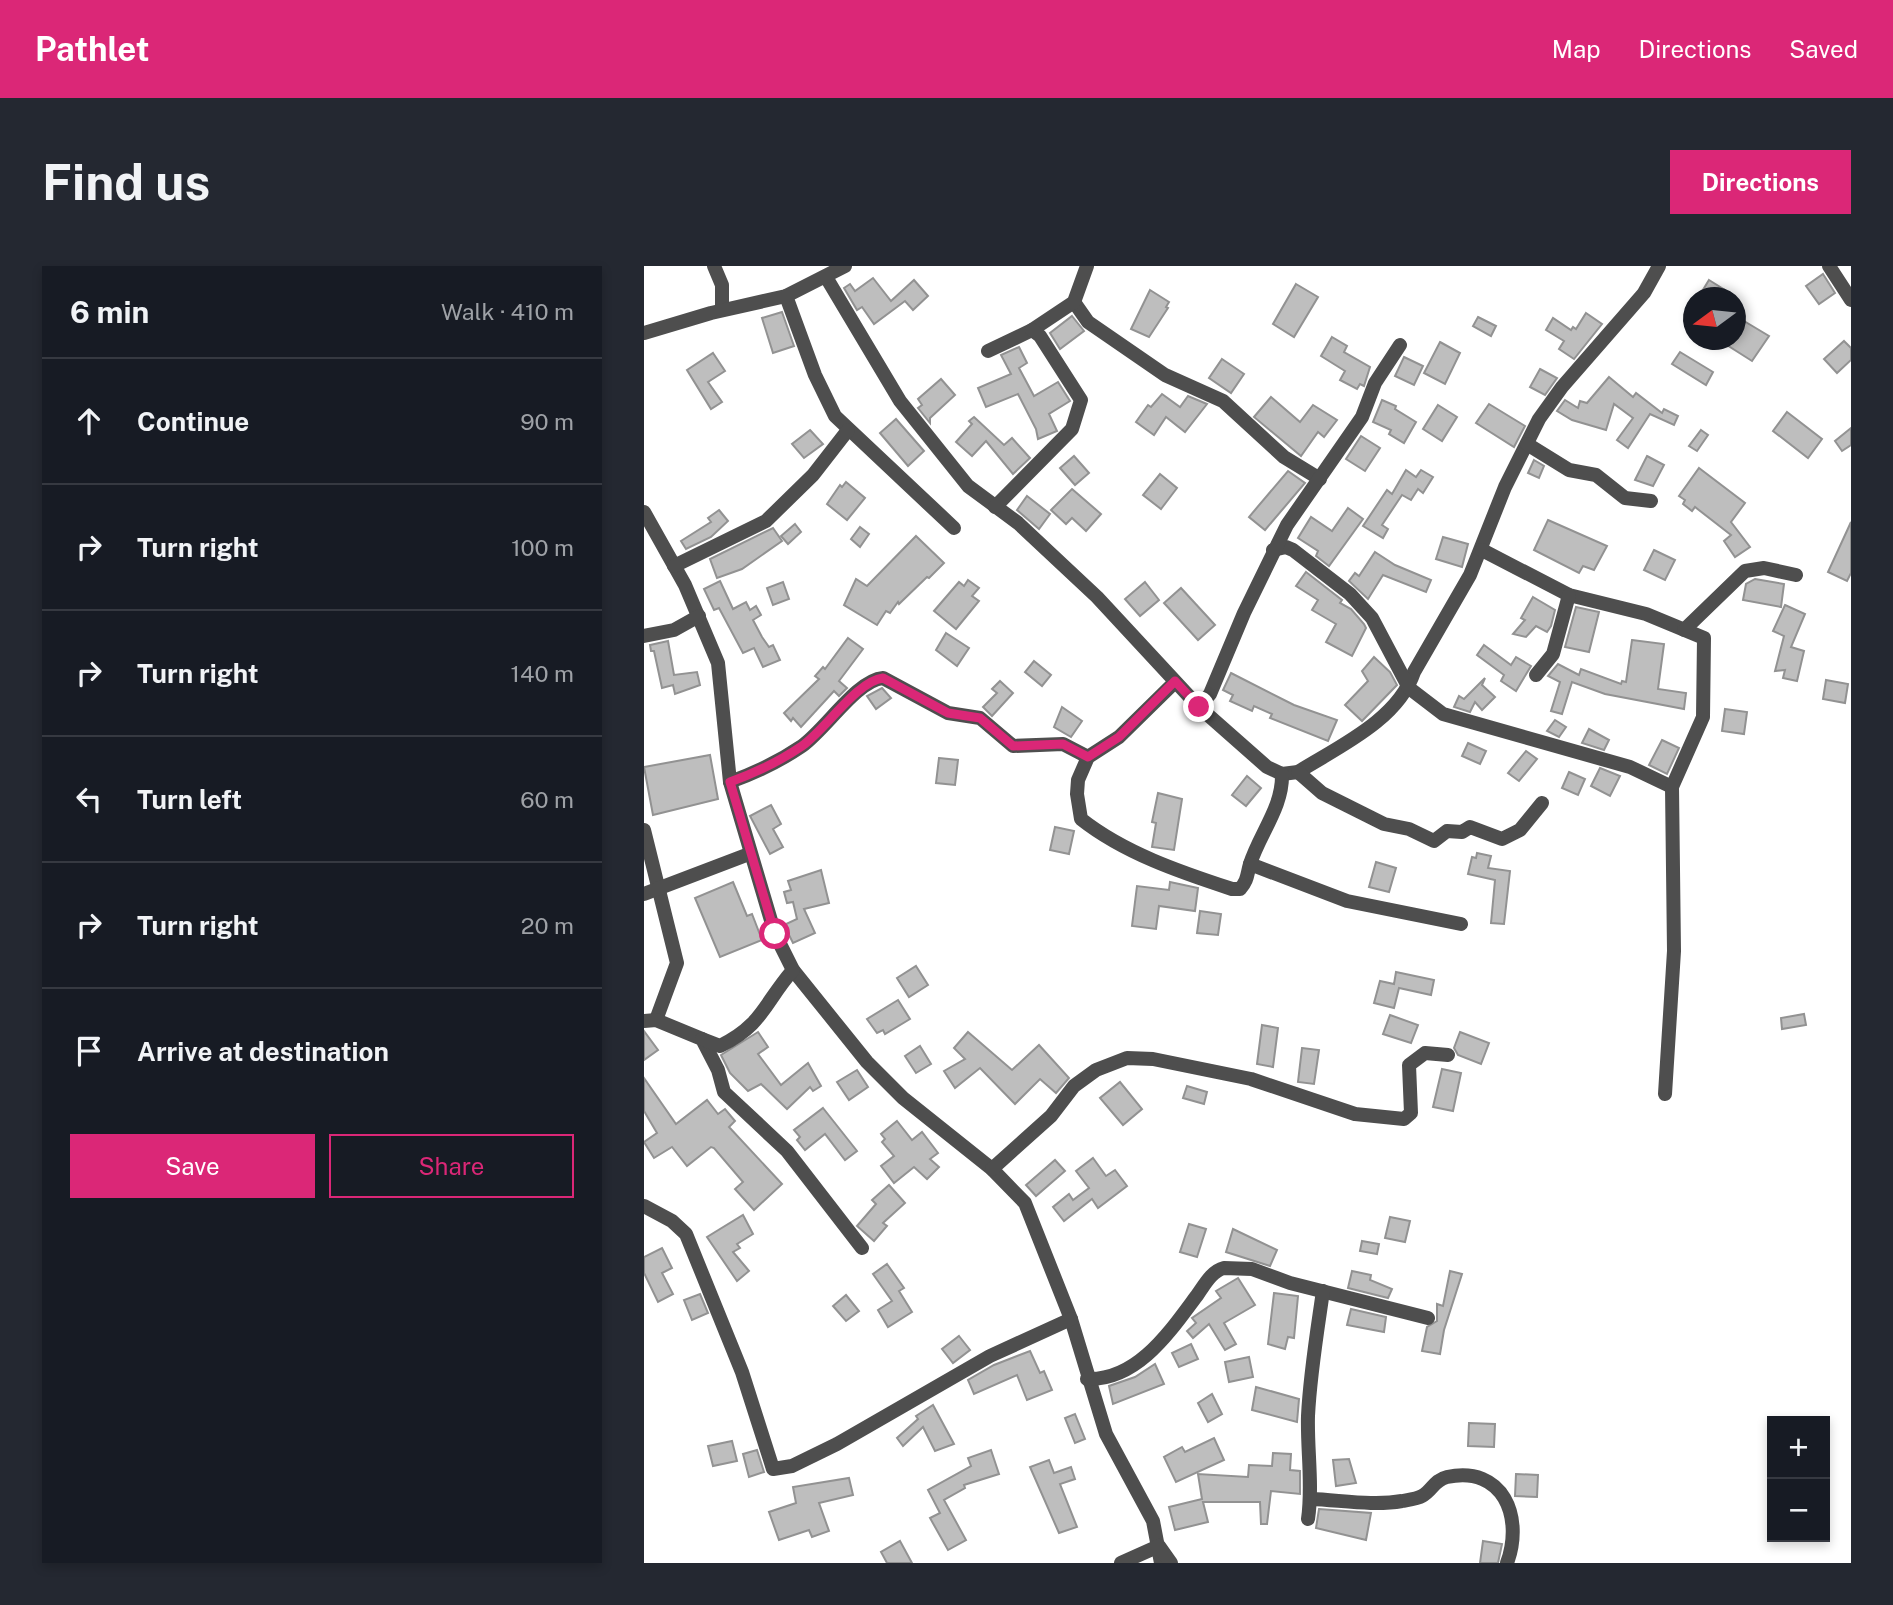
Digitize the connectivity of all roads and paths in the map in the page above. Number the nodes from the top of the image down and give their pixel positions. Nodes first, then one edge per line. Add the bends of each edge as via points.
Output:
1 (714, 266) edge
2 (845, 266) edge
3 (1087, 266) edge
4 (1659, 266) edge
5 (1829, 266) edge
6 (826, 277) junction
7 (786, 296) junction
8 (1851, 300) edge
9 (1074, 302) junction
10 (722, 310) junction
11 (1032, 330) junction
12 (644, 333) edge
13 (1400, 345) dead end
14 (988, 351) dead end
15 (848, 430) junction
16 (1528, 444) junction
17 (1320, 479) junction
18 (1651, 501) dead end
19 (995, 507) junction
20 (644, 512) edge
21 (954, 528) dead end
22 (1273, 550) junction
23 (1482, 550) junction
24 (674, 566) junction
25 (1796, 575) dead end
26 (1569, 595) junction
27 (699, 616) junction
28 (1684, 630) junction
29 (644, 636) edge
30 (1536, 675) dead end
31 (1175, 681) junction
32 (1409, 688) junction
33 (1199, 707) junction
34 (1088, 757) junction
35 (1298, 772) junction
36 (1282, 774) junction
37 (730, 782) junction
38 (1671, 787) junction
39 (1542, 803) dead end
40 (644, 830) edge
41 (749, 854) junction
42 (1250, 864) junction
43 (659, 889) junction
44 (644, 894) edge
45 (1461, 924) dead end
46 (793, 970) junction
47 (650, 1021) edge
48 (702, 1039) junction
49 (1448, 1055) dead end
50 (1665, 1094) dead end
51 (992, 1169) junction
52 (644, 1206) edge
53 (862, 1248) dead end
54 (1323, 1292) junction
55 (1428, 1318) dead end
56 (1071, 1319) junction
57 (1087, 1379) junction
58 (1311, 1499) junction
59 (1308, 1519) dead end
60 (1159, 1546) junction
61 (1121, 1563) edge
62 (1161, 1563) edge
63 (1171, 1563) edge
64 (1507, 1563) edge

1 - 10 street via 722,285
2 - 6 street
3 - 9 street
4 - 16 street via 1644,293 1562,387
5 - 8 street
6 - 7 street
6 - 19 street via 908,412 959,475
7 - 10 street
7 - 15 street via 815,375 835,416
9 - 11 street
9 - 17 street via 1088,322 1165,375 1223,401 1284,457
10 - 12 street
11 - 14 street
11 - 19 street via 1081,400 1072,429
13 - 17 street via 1375,383 1362,417
15 - 21 street
15 - 24 street via 813,475 766,521
16 - 18 street via 1569,470 1595,475 1625,498
16 - 23 street via 1505,486
17 - 22 street
19 - 31 street via 1097,597
20 - 24 street
22 - 32 street via 1293,550 1350,594 1372,618
22 - 33 street via 1210,694
23 - 26 street
23 - 32 street
24 - 27 street
25 - 28 street via 1764,568 1745,571
26 - 28 street via 1646,614
26 - 30 street via 1553,654
27 - 29 street via 674,631
27 - 37 street via 718,663
28 - 38 street via 1704,638 1703,717
31 - 33 street
31 - 34 street via 1119,737
32 - 35 street via 1380,718
32 - 38 street via 1443,714 1630,767
33 - 36 street via 1267,767
34 - 37 street via 1063,744 1013,746 980,718 948,713 883,678 867,683 801,747
34 - 42 street via 1078,779 1081,819 1104,837 1232,889 1240,889 1247,881
35 - 36 street
35 - 39 street via 1322,793 1384,824 1434,841 1447,831 1462,832 1470,827 1502,839 1520,830
36 - 42 street via 1275,808
37 - 41 street
38 - 50 street via 1674,951
40 - 43 street
41 - 43 street
41 - 46 street via 775,934
42 - 45 street via 1347,901
43 - 44 street
43 - 47 street via 677,963
46 - 48 street via 761,1017 739,1037 720,1046
46 - 51 street via 867,1062 903,1098
47 - 48 street
48 - 53 street via 719,1070 724,1092 795,1160
49 - 51 street via 1425,1053 1409,1065 1411,1113 1404,1119 1354,1114 1251,1079 1204,1069 1153,1059 1114,1061 1074,1086 1051,1116
51 - 56 street via 1026,1203
52 - 56 street via 686,1234 742,1372 774,1469 792,1466 837,1444 990,1356
54 - 55 street
54 - 57 street via 1252,1269 1218,1270 1157,1346 1134,1365 1107,1377
54 - 58 street via 1311,1362
56 - 57 street
57 - 60 street via 1106,1434 1153,1521
58 - 59 street
58 - 64 street via 1399,1502 1423,1496 1434,1483 1448,1477 1487,1478 1502,1491 1512,1515
60 - 61 street
60 - 62 street
60 - 63 street

